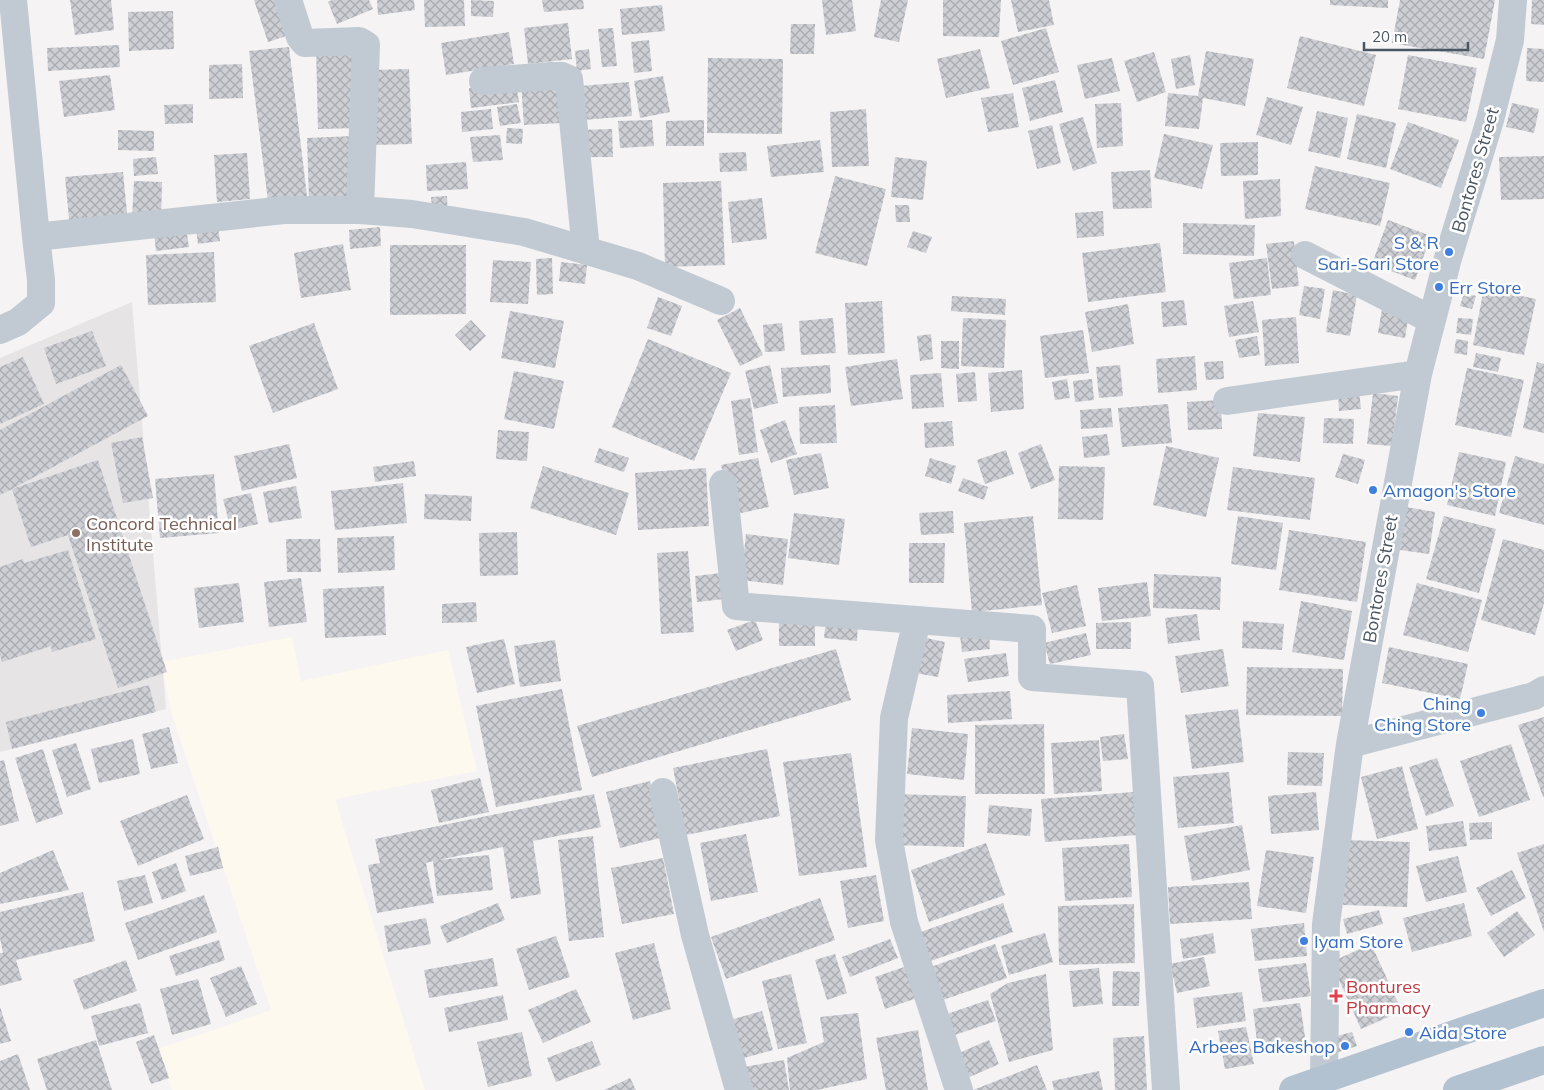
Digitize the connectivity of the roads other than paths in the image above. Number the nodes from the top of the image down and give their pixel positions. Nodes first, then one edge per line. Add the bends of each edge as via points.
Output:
1 (13, 0) edge
2 (288, 0) edge
3 (1513, 0) edge
4 (483, 81) dead end
5 (360, 210) junction
6 (36, 237) junction
7 (586, 251) junction
8 (1305, 256) dead end
9 (721, 301) dead end
10 (1432, 320) junction
11 (0, 330) edge
12 (1418, 374) junction
13 (1227, 402) dead end
14 (723, 484) dead end
15 (917, 620) junction
16 (1544, 690) edge
17 (1350, 744) junction
18 (663, 792) dead end
19 (1544, 1004) edge
20 (1544, 1060) edge
21 (1324, 1079) junction
22 (739, 1090) edge
23 (959, 1090) edge
24 (1166, 1090) edge
25 (1293, 1090) edge
26 (1457, 1090) edge

1 - 6 street
2 - 5 street via 305,43 359,41 366,45
3 - 10 street, Bontores Street via 1510,40 1490,120
4 - 7 street via 552,76 569,79
5 - 6 street via 284,210
5 - 7 street via 412,214 524,232
6 - 11 street via 41,303 18,322
7 - 9 street via 638,266
8 - 10 street
10 - 12 street, Bontores Street
12 - 13 street
12 - 17 street, Bontores Street
14 - 15 street via 736,606
15 - 23 street via 894,718 889,840 904,922
15 - 24 street via 1032,629 1032,677 1140,685
16 - 17 street via 1534,696
17 - 21 street, Bontores Street via 1326,924
18 - 22 street via 695,934
19 - 21 main road
20 - 26 main road
21 - 25 main road

